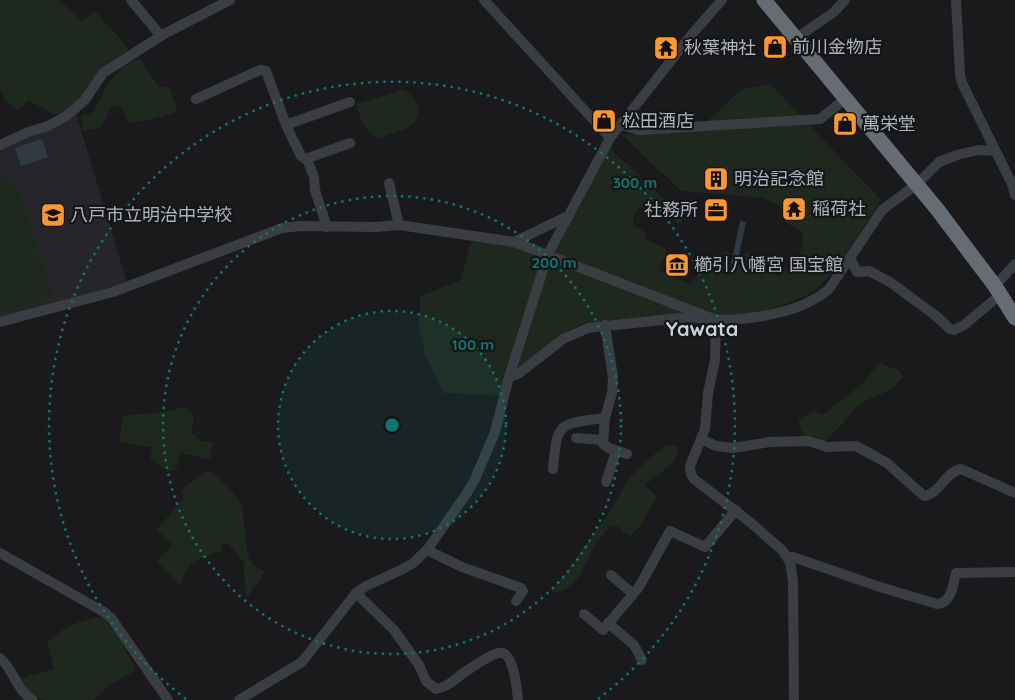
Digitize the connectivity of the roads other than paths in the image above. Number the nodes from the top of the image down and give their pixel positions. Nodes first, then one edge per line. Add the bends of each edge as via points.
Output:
1 (131, 0) edge
2 (230, 0) edge
3 (484, 0) edge
4 (722, 0) edge
5 (764, 0) edge
6 (845, 0) edge
7 (956, 0) edge
8 (161, 36) junction
9 (795, 39) junction
10 (845, 99) junction
11 (196, 100) dead end
12 (350, 102) dead end
13 (286, 125) junction
14 (621, 125) junction
15 (610, 138) junction
16 (350, 143) dead end
17 (0, 145) edge
18 (995, 150) junction
19 (307, 159) junction
20 (389, 183) dead end
21 (917, 184) junction
22 (1015, 194) edge
23 (568, 216) junction
24 (399, 225) junction
25 (327, 227) junction
26 (514, 242) junction
27 (548, 254) junction
28 (850, 258) junction
29 (1015, 264) edge
30 (997, 291) junction
31 (1015, 318) edge
32 (716, 320) junction
33 (0, 322) edge
34 (605, 324) junction
35 (509, 378) junction
36 (605, 418) junction
37 (576, 438) dead end
38 (701, 439) junction
39 (603, 440) junction
40 (616, 451) junction
41 (626, 454) dead end
42 (553, 469) dead end
43 (606, 482) dead end
44 (1015, 493) edge
45 (736, 510) junction
46 (427, 550) junction
47 (0, 553) edge
48 (788, 557) junction
49 (1015, 572) edge
50 (611, 575) dead end
51 (356, 593) junction
52 (633, 594) junction
53 (516, 601) dead end
54 (584, 614) dead end
55 (608, 623) junction
56 (0, 658) edge
57 (642, 660) dead end
58 (33, 700) edge
59 (168, 700) edge
60 (239, 700) edge
61 (518, 700) edge
62 (794, 700) edge

1 - 8 street
2 - 8 street
3 - 15 street
4 - 14 street
5 - 9 highway
6 - 9 street via 834,12
7 - 18 street via 962,83
8 - 17 street via 103,73 85,100 66,116
9 - 10 highway
10 - 14 street via 820,119 639,130
10 - 21 highway
11 - 13 street via 260,70 266,72
12 - 13 street
13 - 19 street via 301,156
14 - 15 street
15 - 23 street
16 - 19 street
18 - 21 street via 964,153 939,162
18 - 22 street
19 - 25 street
20 - 24 street
21 - 28 street via 882,210
21 - 30 highway
23 - 26 street
23 - 27 street
24 - 25 street
24 - 26 street
25 - 33 street via 282,228 113,292
26 - 27 street
27 - 32 street
27 - 35 street
28 - 30 street via 857,272 869,271 890,282 950,330 964,325
28 - 32 street via 829,289 799,306 747,319
29 - 30 street
30 - 31 highway
32 - 34 street via 689,317
32 - 38 street via 715,360
34 - 35 street via 563,339
34 - 36 street via 613,377
35 - 46 street via 495,432 475,479
36 - 39 street
36 - 42 street via 574,422 562,428 555,442
37 - 39 street
38 - 44 street via 716,446 733,448 770,442 810,441 827,447 856,446 887,463 924,496 930,495 952,473 961,469
38 - 45 street via 690,466 691,474
39 - 40 street via 605,446
40 - 41 street
40 - 43 street
45 - 48 street
45 - 52 street via 705,548 670,531
46 - 51 street via 413,563
46 - 53 street via 462,567 521,588 523,591
47 - 59 street via 104,612
48 - 49 street via 937,604 943,604 950,597 956,573
48 - 62 street via 793,581
50 - 52 street
51 - 60 street via 302,662
51 - 61 street via 394,630 419,665 426,681 436,689 444,688 491,657 503,653 516,675
52 - 55 street
54 - 55 street via 603,630
55 - 57 street via 634,645
56 - 58 street via 18,686

